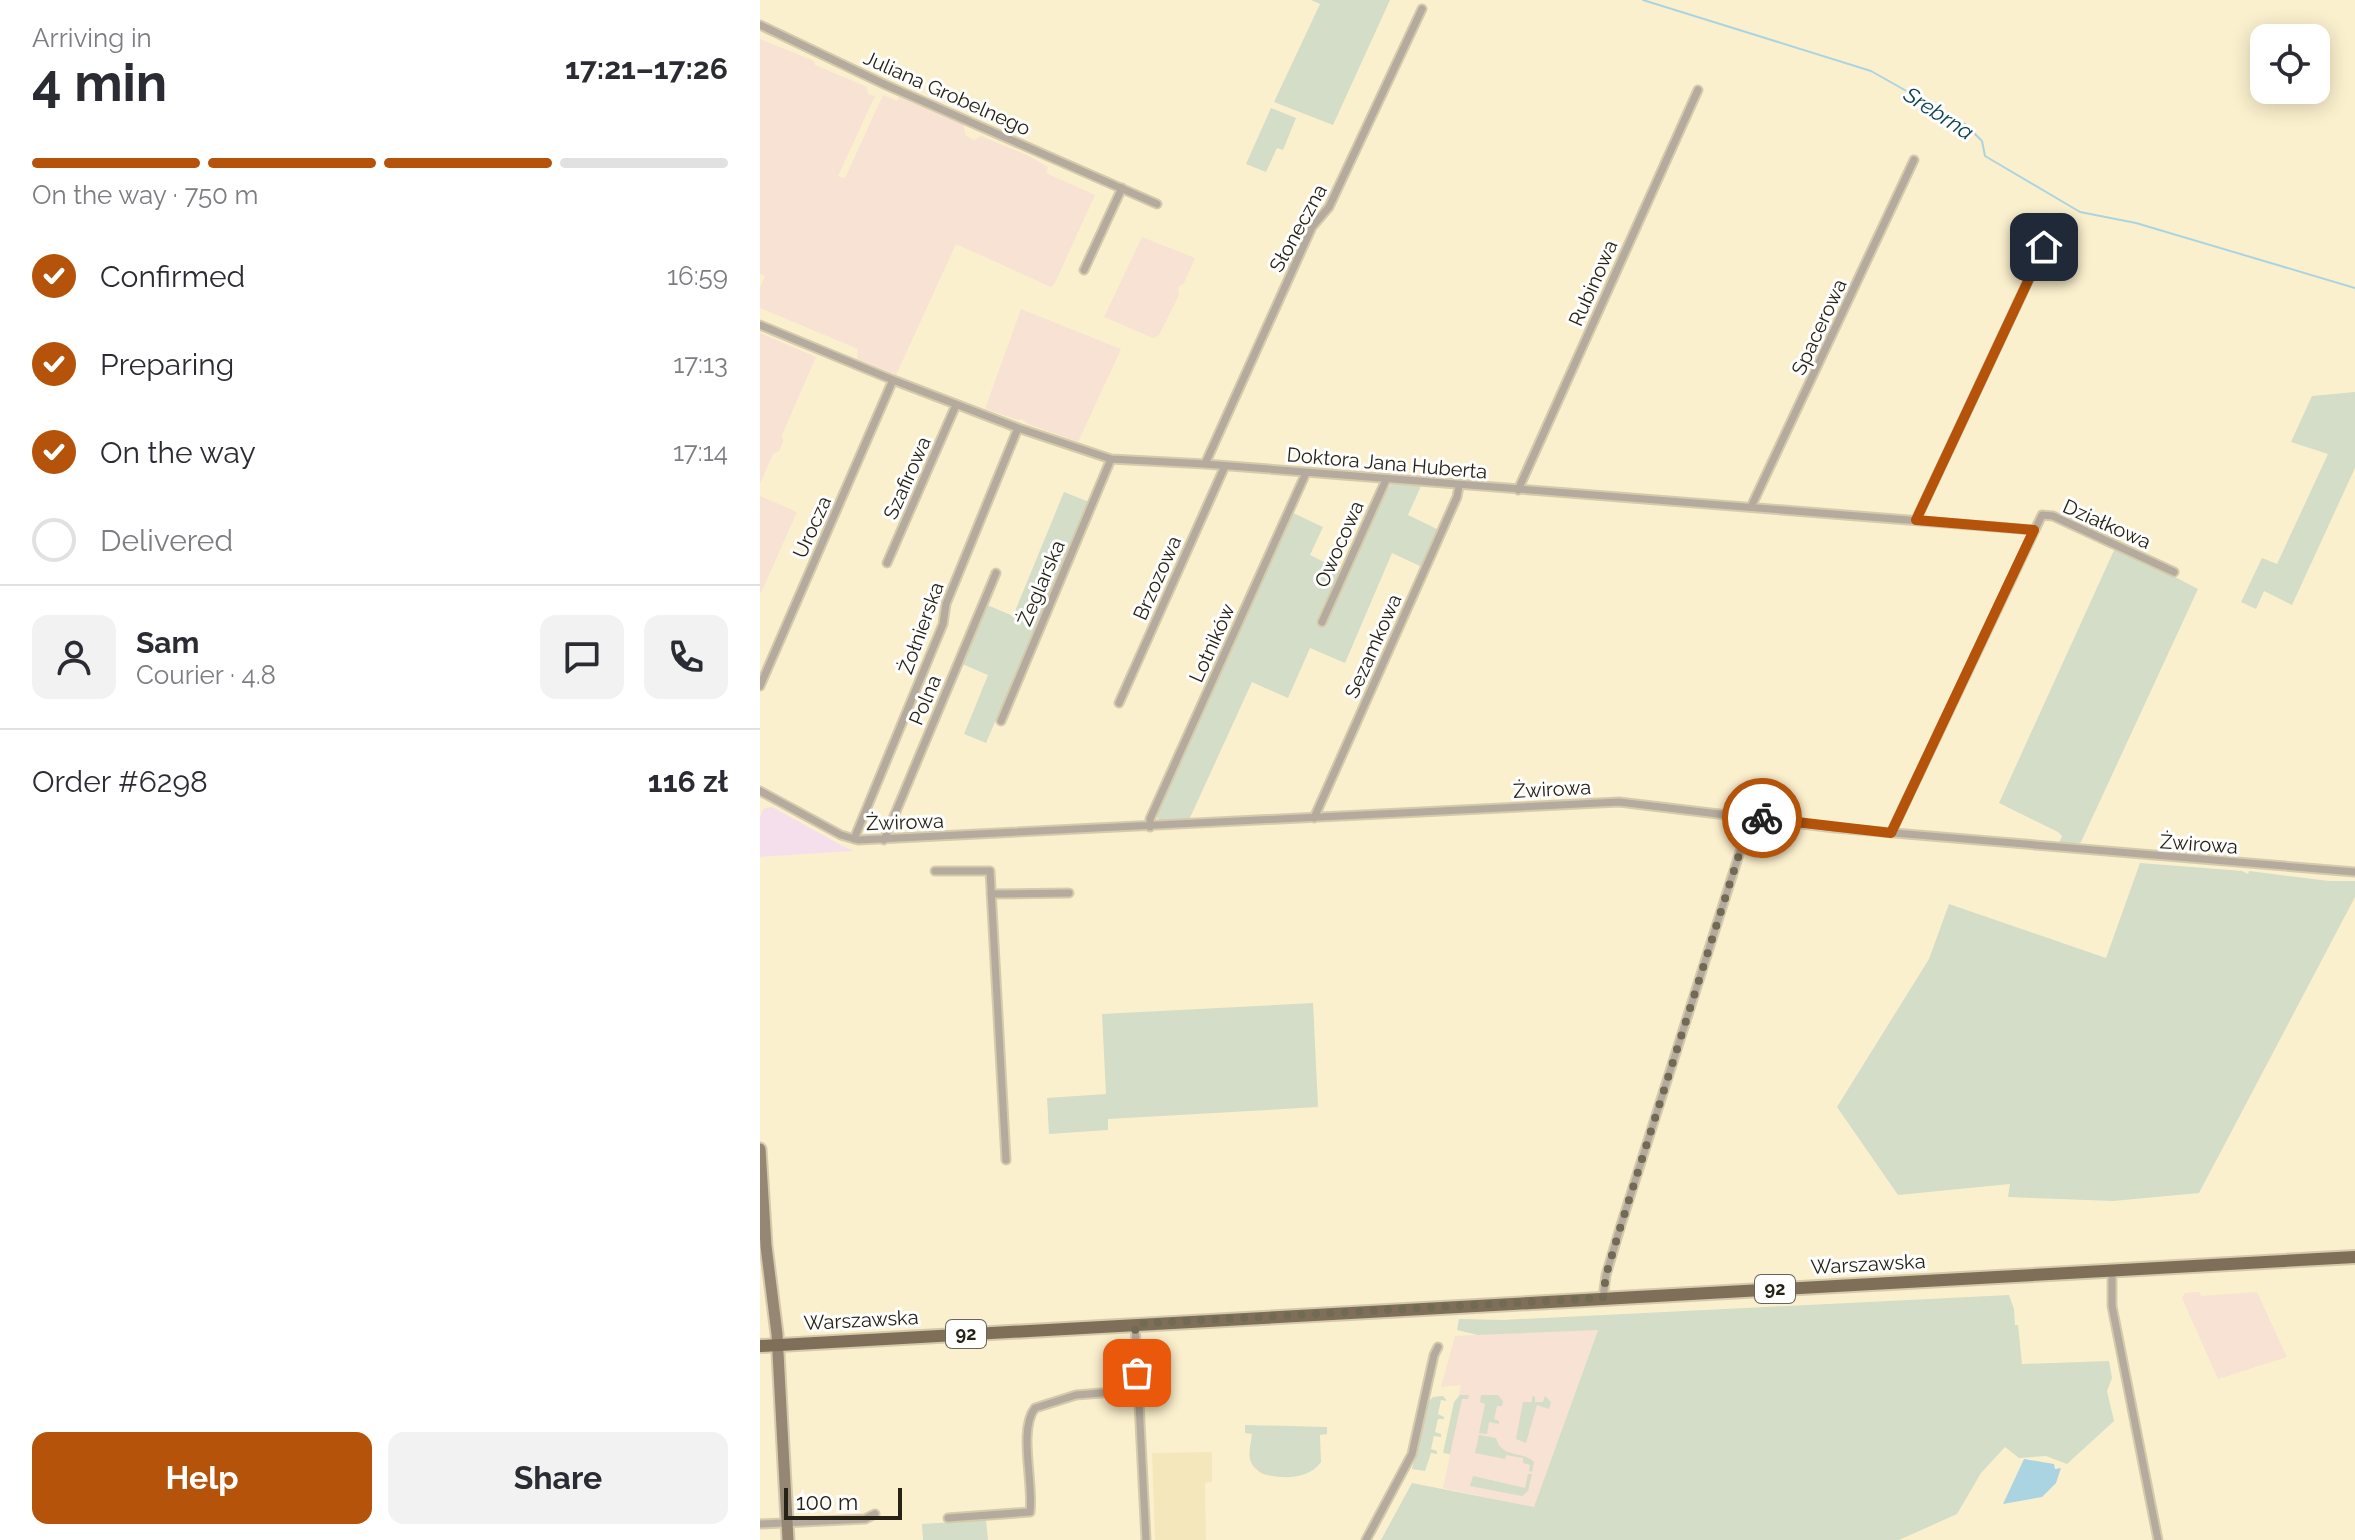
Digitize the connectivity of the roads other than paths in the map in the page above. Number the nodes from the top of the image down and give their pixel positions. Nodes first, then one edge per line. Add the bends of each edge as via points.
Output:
1 (1422, 9) dead end
2 (760, 25) edge
3 (1698, 90) dead end
4 (1914, 160) dead end
5 (1122, 188) junction
6 (1157, 204) dead end
7 (2044, 247) dead end
8 (1084, 270) dead end
9 (760, 325) edge
10 (893, 380) junction
11 (956, 405) junction
12 (1018, 428) junction
13 (1111, 459) junction
14 (1205, 464) junction
15 (1225, 466) junction
16 (1306, 473) junction
17 (1386, 480) junction
18 (1459, 486) junction
19 (1518, 490) junction
20 (1751, 507) junction
21 (1916, 520) junction
22 (2034, 530) junction
23 (887, 563) dead end
24 (2174, 572) dead end
25 (996, 573) dead end
26 (1322, 622) dead end
27 (760, 686) edge
28 (1119, 703) dead end
29 (1001, 721) dead end
30 (760, 791) edge
31 (1751, 817) junction
32 (1314, 818) junction
33 (1150, 827) junction
34 (1891, 833) junction
35 (854, 839) junction
36 (884, 840) junction
37 (935, 871) dead end
38 (2355, 872) edge
39 (1069, 893) dead end
40 (991, 894) junction
41 (760, 1149) edge
42 (1006, 1160) dead end
43 (760, 1165) edge
44 (2355, 1257) edge
45 (2112, 1270) junction
46 (1603, 1298) junction
47 (1135, 1324) junction
48 (778, 1345) junction
49 (760, 1346) edge
50 (1438, 1347) dead end
51 (1138, 1390) junction
52 (875, 1514) dead end
53 (948, 1518) dead end
54 (788, 1523) junction
55 (760, 1524) edge
56 (788, 1540) edge
57 (1146, 1540) edge
58 (1366, 1540) edge
59 (2158, 1540) edge

1 - 14 street, Słoneczna via 1329,207 1312,227
2 - 5 street, Juliana Grobelnego
3 - 19 street, Rubinowa
4 - 20 street, Spacerowa
5 - 6 street, Juliana Grobelnego
5 - 8 street
7 - 21 street
9 - 10 street, Doktora Jana Huberta
10 - 11 street, Doktora Jana Huberta
10 - 27 street, Urocza
11 - 12 street, Doktora Jana Huberta
11 - 23 street, Szafirowa
12 - 13 street, Doktora Jana Huberta
12 - 35 street, Żołnierska
13 - 14 street, Doktora Jana Huberta
13 - 29 street, Żeglarska
14 - 15 street, Doktora Jana Huberta
15 - 16 street, Doktora Jana Huberta
15 - 28 street, Brzozowa
16 - 17 street, Doktora Jana Huberta
16 - 33 street, Lotników
17 - 18 street, Doktora Jana Huberta
17 - 26 street, Owocowa
18 - 19 street, Doktora Jana Huberta
18 - 32 street, Sezamkowa
19 - 20 street, Doktora Jana Huberta
20 - 21 street, Doktora Jana Huberta
21 - 22 street, Doktora Jana Huberta
22 - 24 street, Działkowa via 2042,515 2053,516
22 - 34 street, Działkowa
25 - 36 street, Polna
30 - 35 street, Żwirowa
31 - 32 street, Żwirowa via 1603,802
31 - 34 street, Żwirowa
31 - 46 street via 1621,1225
32 - 33 street, Żwirowa
33 - 36 street, Żwirowa
34 - 38 street, Żwirowa
35 - 36 street, Żwirowa
37 - 40 street via 990,871
39 - 40 street
40 - 42 street
41 - 43 street
43 - 48 street
44 - 45 main road, Warszawska / 92
45 - 46 main road, Warszawska / 92
45 - 59 street via 2112,1306
46 - 47 main road, Warszawska / 92
47 - 48 main road, Warszawska / 92
47 - 51 street
48 - 49 main road, Warszawska / 92
48 - 54 street
50 - 58 street via 1412,1454
51 - 53 street via 1040,1404 1029,1422 1030,1512
51 - 57 street
52 - 54 street
54 - 55 street
54 - 56 street

